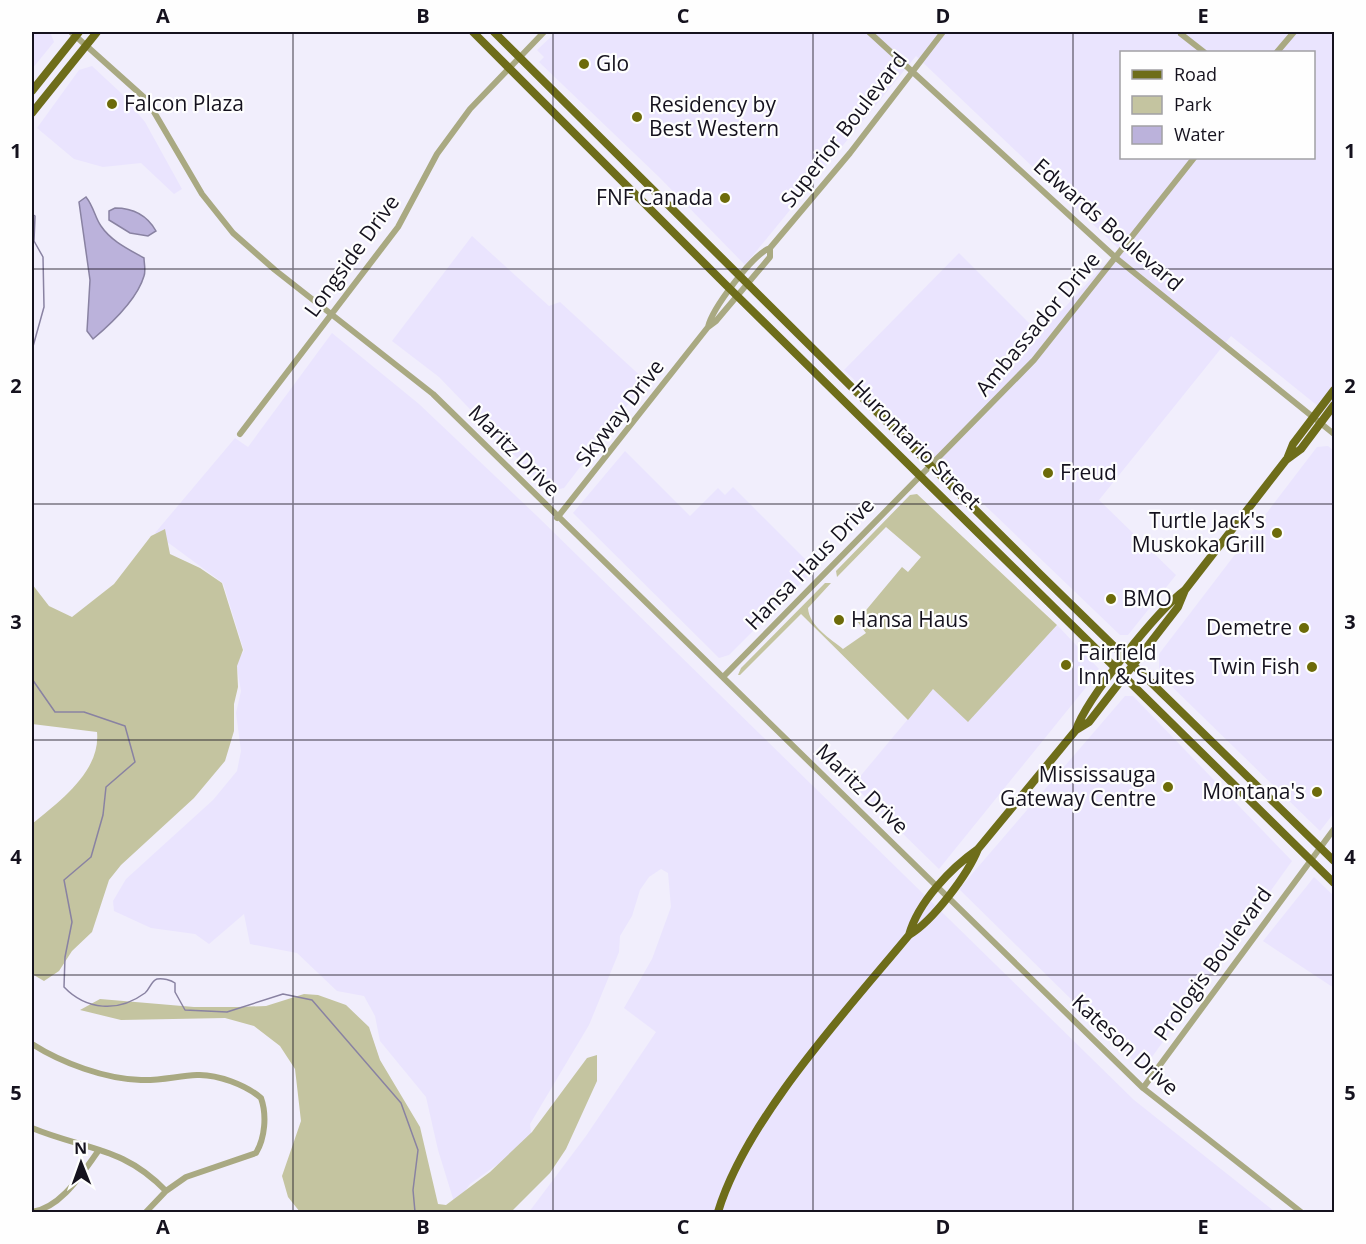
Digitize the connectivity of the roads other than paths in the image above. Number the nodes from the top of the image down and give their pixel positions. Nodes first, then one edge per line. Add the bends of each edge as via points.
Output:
1 (76, 32) edge
2 (97, 32) edge
3 (473, 32) edge
4 (494, 32) edge
5 (544, 32) edge
6 (869, 32) edge
7 (943, 32) edge
8 (1294, 32) edge
9 (1180, 34) dead end
10 (87, 44) junction
11 (1203, 51) edge
12 (1278, 51) edge
13 (520, 57) junction
14 (510, 68) junction
15 (911, 71) junction
16 (32, 91) edge
17 (32, 113) edge
18 (1193, 159) edge
19 (770, 248) junction
20 (1116, 258) junction
21 (741, 276) junction
22 (749, 283) junction
23 (731, 290) junction
24 (738, 296) junction
25 (331, 313) junction
26 (708, 327) junction
27 (1335, 390) edge
28 (1335, 405) edge
29 (1313, 417) junction
30 (1320, 423) junction
31 (240, 434) dead end
32 (1335, 434) edge
33 (1286, 460) junction
34 (932, 464) junction
35 (921, 475) junction
36 (557, 518) junction
37 (1185, 590) junction
38 (1125, 656) junction
39 (1134, 664) junction
40 (1116, 669) junction
41 (723, 677) junction
42 (1124, 677) junction
43 (1076, 730) junction
44 (1335, 829) edge
45 (1320, 847) junction
46 (978, 849) junction
47 (1310, 859) junction
48 (1335, 861) edge
49 (1335, 883) edge
50 (938, 887) junction
51 (947, 896) junction
52 (909, 935) junction
53 (32, 1044) edge
54 (1143, 1088) junction
55 (32, 1128) edge
56 (99, 1149) junction
57 (166, 1191) junction
58 (32, 1212) edge
59 (146, 1212) edge
60 (718, 1212) edge
61 (1301, 1212) edge

1 - 10 street, Maritz Drive
1 - 16 main road
2 - 10 main road
3 - 14 main road, Hurontario Street
4 - 13 main road, Hurontario Street
5 - 13 street, Longside Drive
6 - 15 street, Edwards Boulevard
7 - 15 street, Superior Boulevard
8 - 12 street
9 - 11 street
10 - 17 main road
10 - 25 street, Maritz Drive via 147,100 202,194 225,224 275,270
13 - 14 street, Longside Drive
13 - 21 main road, Hurontario Street
14 - 23 main road, Hurontario Street
14 - 25 street, Longside Drive via 457,125 398,227
15 - 19 street, Superior Boulevard via 850,153
15 - 20 street, Edwards Boulevard
18 - 20 street, Ambassador Drive
19 - 21 street, Superior Boulevard
19 - 22 street, Superior Boulevard via 770,257
20 - 29 street, Edwards Boulevard
20 - 34 street, Ambassador Drive via 1034,360
21 - 22 main road, Hurontario Street
21 - 23 street, Skyway Drive
22 - 24 street, Skyway Drive
22 - 34 main road, Hurontario Street
23 - 24 main road, Hurontario Street
23 - 26 street, Skyway Drive via 710,317
24 - 26 street, Skyway Drive
24 - 35 main road, Hurontario Street
25 - 31 street, Longside Drive
25 - 36 street, Maritz Drive via 433,394
26 - 36 street, Skyway Drive
27 - 29 main road
28 - 30 main road
29 - 30 street, Edwards Boulevard
29 - 33 main road
30 - 32 street, Edwards Boulevard
30 - 33 main road via 1301,449
33 - 37 main road
34 - 35 street, Ambassador Drive
34 - 38 main road, Hurontario Street
35 - 40 main road, Hurontario Street
35 - 41 street, Hansa Haus Drive
36 - 41 street, Maritz Drive
37 - 38 main road via 1170,601
37 - 39 main road via 1178,607
38 - 39 main road, Hurontario Street
38 - 40 main road
39 - 42 main road
39 - 45 main road, Hurontario Street
40 - 42 main road, Hurontario Street
40 - 43 main road via 1081,715
41 - 50 street, Maritz Drive
42 - 43 main road via 1089,722
42 - 47 main road, Hurontario Street
43 - 46 main road
44 - 45 street, Prologis Boulevard
45 - 47 street, Prologis Boulevard
45 - 48 main road, Hurontario Street
46 - 50 main road via 963,859
46 - 51 main road via 972,864
47 - 49 main road, Hurontario Street
47 - 54 street, Prologis Boulevard
50 - 51 street, Kateson Drive
50 - 52 main road via 913,920
51 - 52 main road via 921,928
51 - 54 street, Kateson Drive
52 - 60 main road via 814,1050 768,1115
53 - 57 street via 52,1056 110,1075 141,1080 200,1075 231,1082 261,1098 264,1121 256,1153 186,1176
54 - 61 street, Kateson Drive
55 - 56 street
56 - 57 street via 136,1164
56 - 58 street via 57,1201
57 - 59 street

